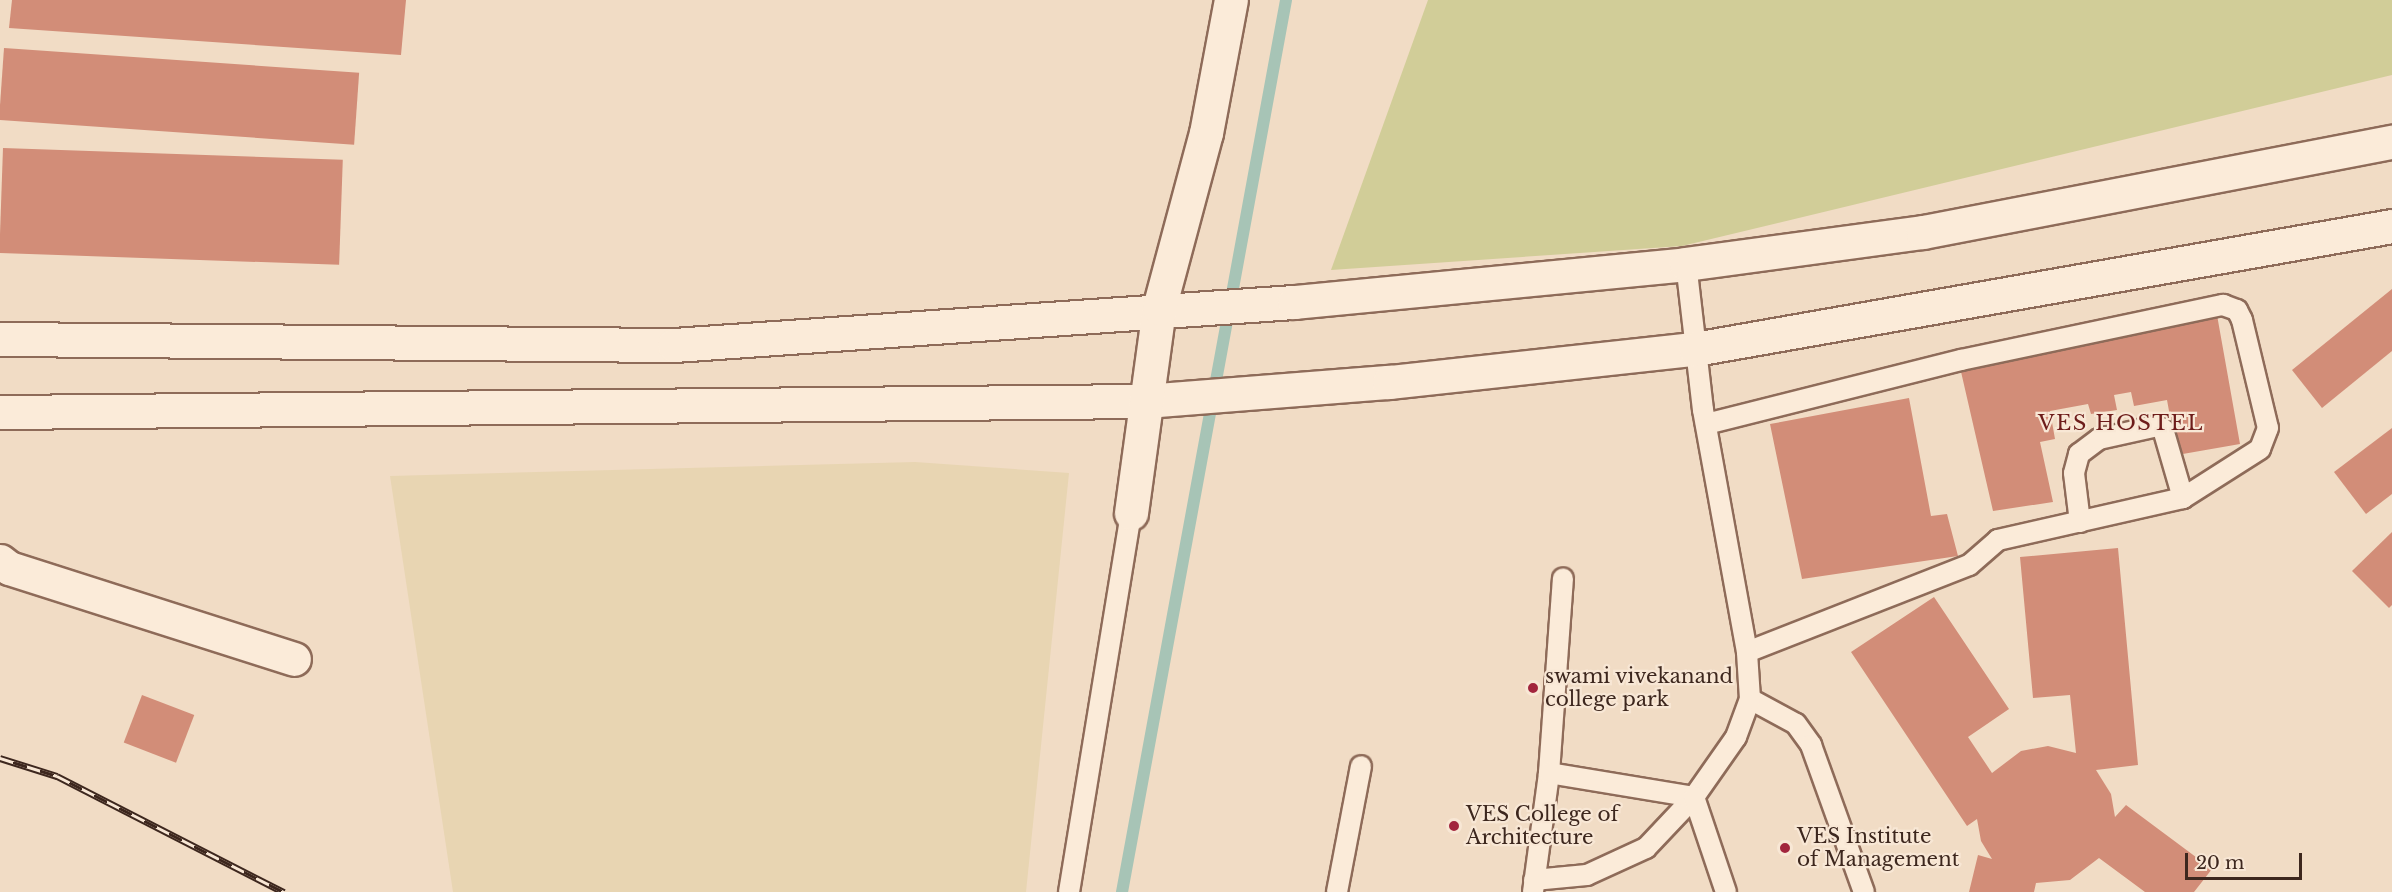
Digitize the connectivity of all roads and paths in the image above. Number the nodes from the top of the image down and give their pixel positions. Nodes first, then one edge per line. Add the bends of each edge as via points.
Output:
1 (1231, 0) edge
2 (2392, 142) edge
3 (2392, 226) edge
4 (1686, 264) junction
5 (1159, 308) junction
6 (0, 339) edge
7 (1695, 349) junction
8 (1162, 399) junction
9 (0, 412) edge
10 (1706, 424) junction
11 (2183, 498) junction
12 (1131, 513) joint
13 (2080, 522) junction
14 (0, 561) edge
15 (1563, 579) dead end
16 (1747, 652) junction
17 (294, 659) dead end
18 (1750, 699) junction
19 (1361, 766) dead end
20 (1549, 773) junction
21 (1694, 797) junction
22 (1533, 886) edge
23 (1069, 892) edge
24 (1336, 892) edge
25 (1726, 892) edge
26 (1864, 892) edge

1 - 5 street via 1206,133
2 - 4 street via 1923,232
3 - 7 street
4 - 5 street via 1294,302
4 - 7 lane
5 - 6 street via 1049,321 674,345
5 - 8 street
7 - 8 street via 1389,382
7 - 10 lane
8 - 9 street
8 - 12 street
10 - 11 lane via 1961,360 2230,306 2242,320 2268,428 2266,440 2260,449
10 - 16 lane
11 - 13 lane
11 - 13 lane via 2163,429 2157,426 2099,438 2079,454 2073,472
12 - 23 lane
13 - 16 lane via 1998,540 1969,565
14 - 17 street via 9,568
15 - 20 lane
16 - 18 lane
18 - 21 lane via 1736,737
18 - 26 lane via 1797,724 1811,745
19 - 24 lane
20 - 21 lane
20 - 22 lane
21 - 22 lane via 1646,848 1587,875
21 - 25 lane

